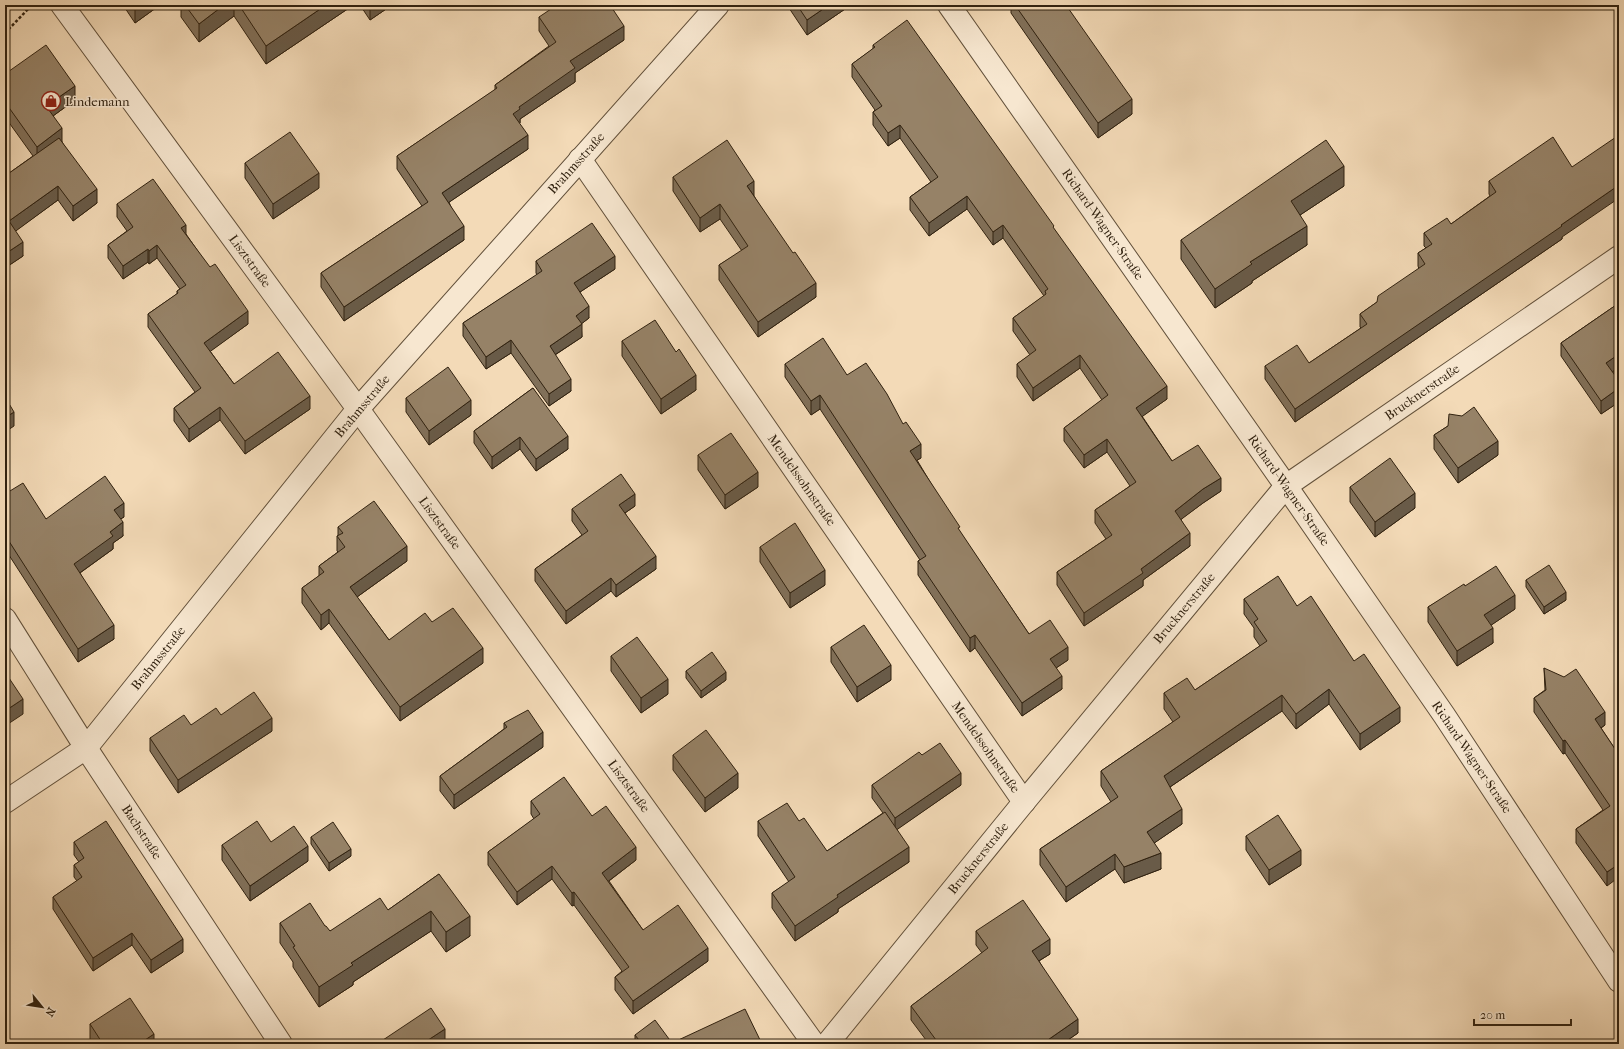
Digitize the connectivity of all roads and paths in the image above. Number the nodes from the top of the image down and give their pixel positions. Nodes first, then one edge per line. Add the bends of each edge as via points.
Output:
1 (32, 5) edge
2 (62, 5) edge
3 (718, 5) edge
4 (949, 5) edge
5 (5, 33) edge
6 (580, 159) junction
7 (1619, 256) edge
8 (358, 409) junction
9 (1286, 486) junction
10 (5, 619) edge
11 (86, 748) junction
12 (5, 802) edge
13 (1024, 802) junction
14 (1619, 981) edge
15 (281, 1044) edge
16 (814, 1044) edge
17 (827, 1044) edge

1 - 5 path
2 - 8 street, Lisztstraße
3 - 6 street, Brahmsstraße
4 - 9 street, Richard-Wagner-Straße
6 - 8 street, Brahmsstraße
6 - 13 street, Mendelssohnstraße
7 - 9 street, Brucknerstraße
8 - 11 street, Brahmsstraße
8 - 16 street, Lisztstraße
9 - 13 street, Brucknerstraße
9 - 14 street, Richard-Wagner-Straße via 1444,715
10 - 11 street, Bachstraße
11 - 12 street, Brahmsstraße
11 - 15 street, Bachstraße
13 - 17 street, Brucknerstraße

